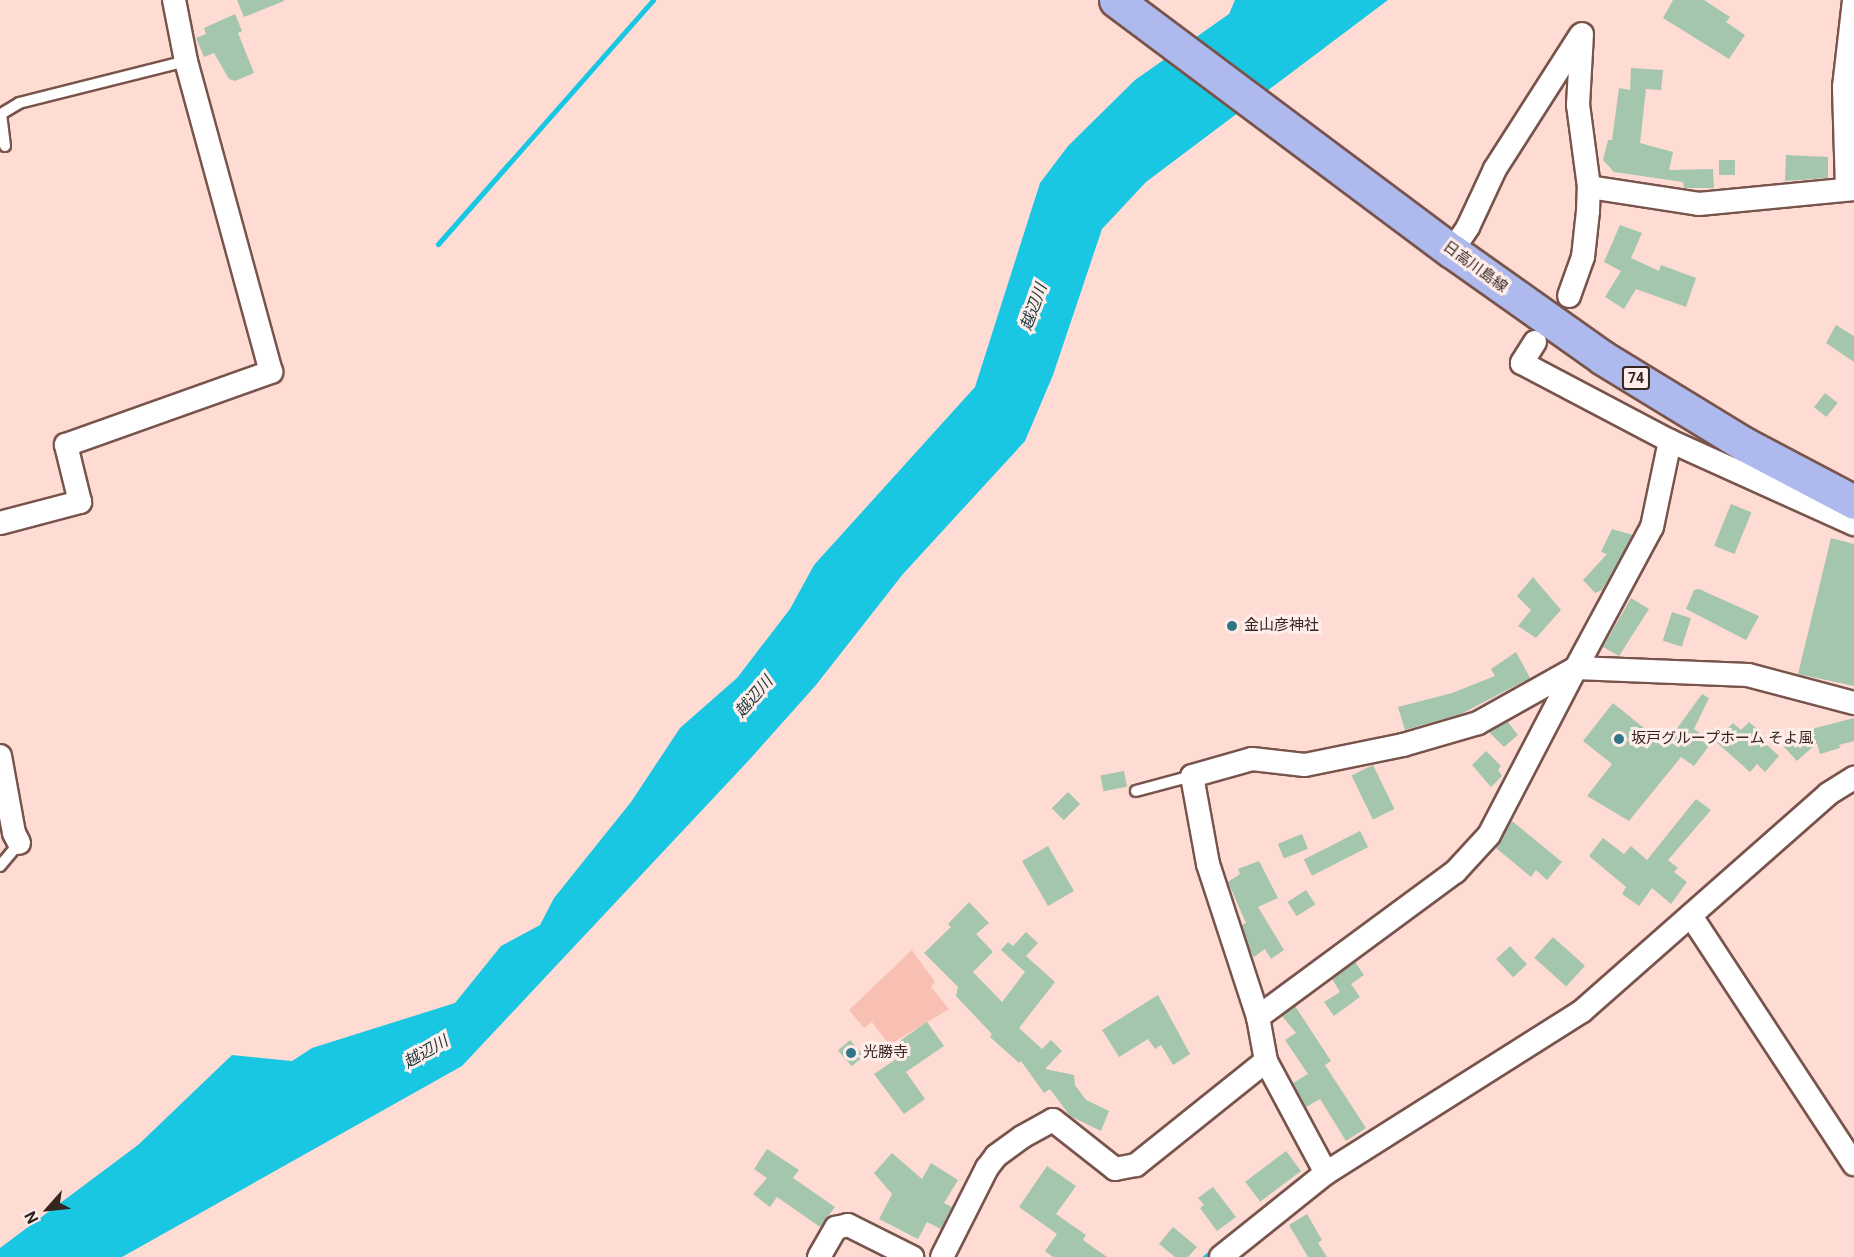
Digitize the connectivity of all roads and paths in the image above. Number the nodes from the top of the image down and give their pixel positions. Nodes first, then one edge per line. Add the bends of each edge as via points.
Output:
1 (174, 0) edge
2 (1116, 0) edge
3 (1854, 0) edge
4 (186, 61) junction
5 (4, 146) dead end
6 (1589, 187) junction
7 (1850, 189) edge
8 (1441, 243) junction
9 (1569, 296) dead end
10 (1535, 342) dead end
11 (1670, 441) junction
12 (1854, 502) edge
13 (0, 523) edge
14 (1854, 524) edge
15 (1576, 668) junction
16 (1854, 703) edge
17 (0, 756) edge
18 (1191, 776) junction
19 (1854, 778) edge
20 (1136, 791) dead end
21 (19, 843) joint
22 (0, 866) edge
23 (1691, 916) junction
24 (1258, 1017) junction
25 (1266, 1061) junction
26 (1854, 1164) edge
27 (1326, 1173) junction
28 (819, 1257) edge
29 (912, 1257) edge
30 (942, 1257) edge
31 (1221, 1257) edge

1 - 4 street
2 - 8 main road, 日高川島線 / 74
3 - 7 street via 1844,87
4 - 5 lane via 19,103 1,114
4 - 13 street via 271,372 66,445 80,501
6 - 7 street via 1699,204
6 - 8 street via 1578,105 1582,34 1495,170 1468,227
6 - 9 street via 1583,257
8 - 12 main road, 日高川島線 / 74 via 1603,358 1744,444
10 - 11 street via 1522,363
11 - 14 street
11 - 15 street via 1652,527
15 - 16 street via 1748,675
15 - 18 street via 1559,674 1478,723 1305,765 1252,759
15 - 24 street via 1489,835 1455,872
17 - 21 street
18 - 20 lane
18 - 24 street via 1208,864
19 - 23 street via 1828,794
21 - 22 lane
23 - 26 street
23 - 27 street via 1581,1012
24 - 25 street
25 - 27 street
25 - 30 street via 1136,1165 1115,1169 1053,1120 1022,1137 996,1156 987,1168
27 - 31 street
28 - 29 street via 836,1228 848,1226

